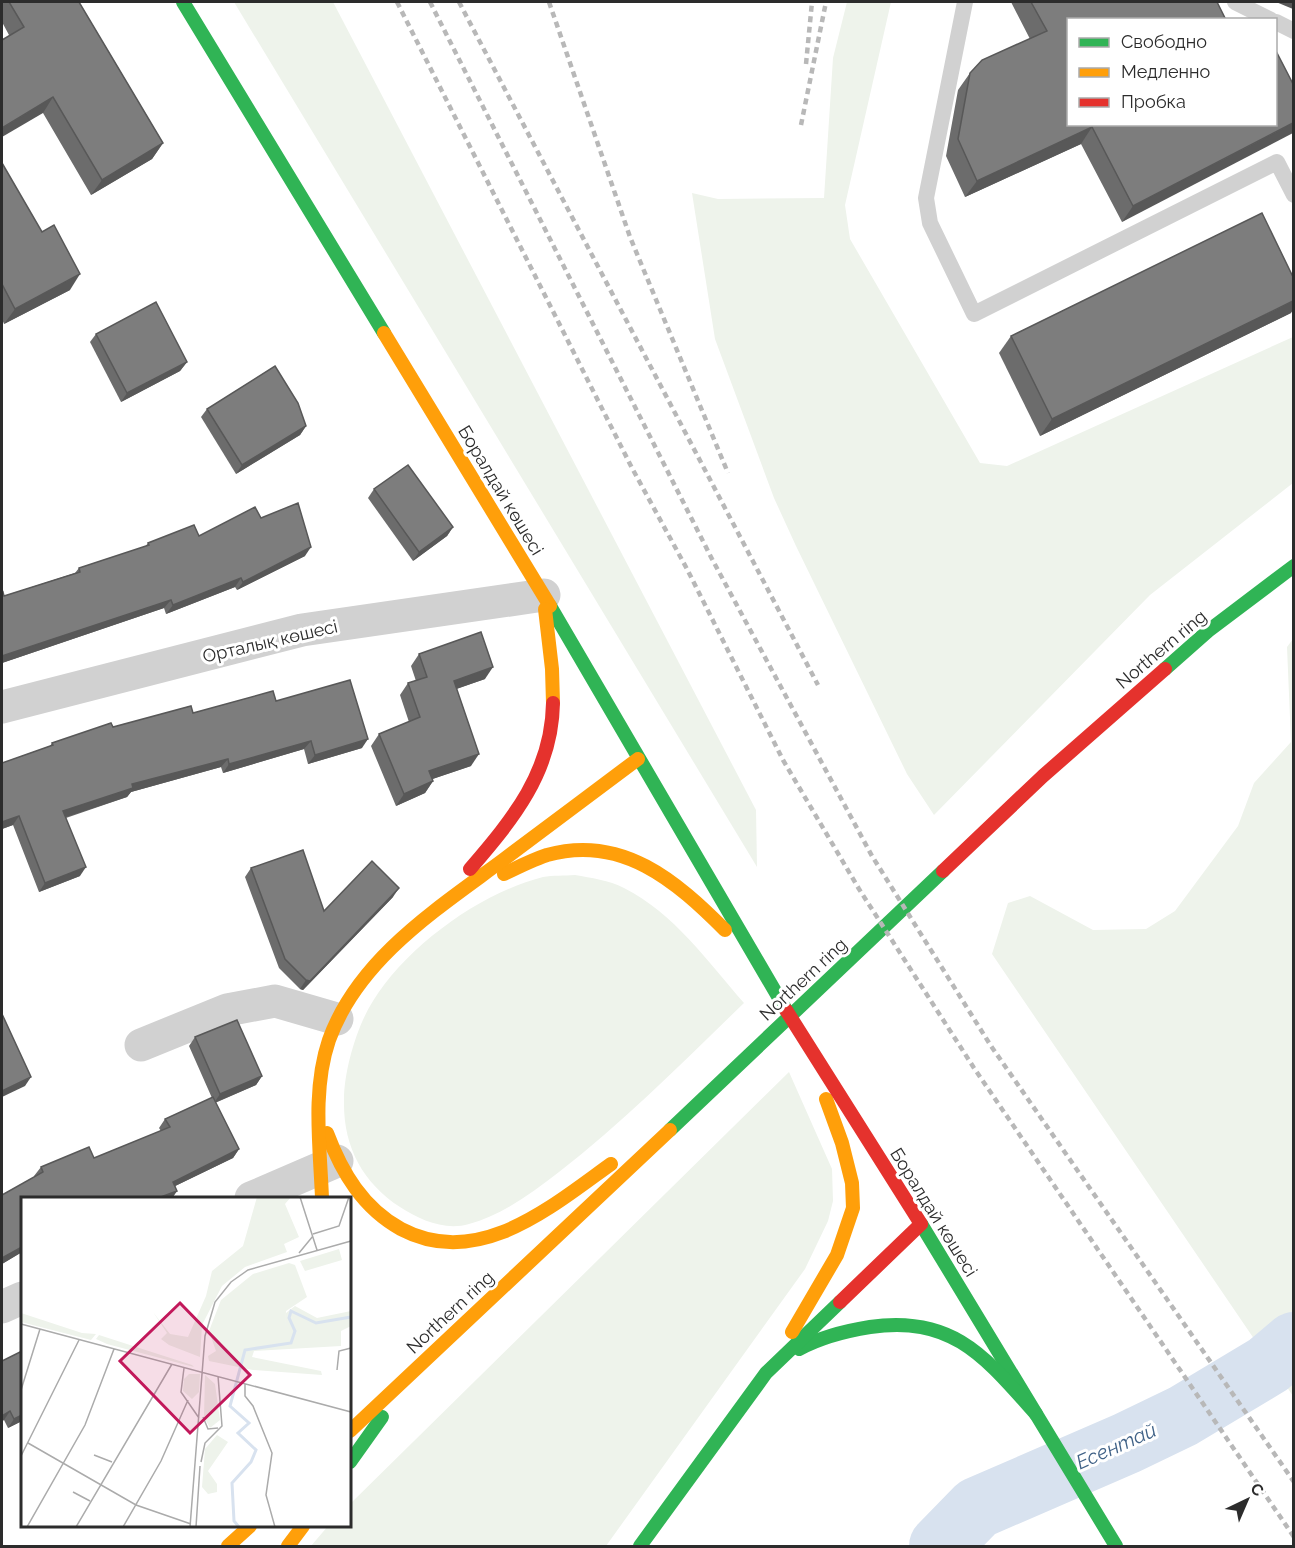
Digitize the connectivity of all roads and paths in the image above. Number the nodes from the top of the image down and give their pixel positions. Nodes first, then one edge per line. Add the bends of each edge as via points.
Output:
1 (183, 2) edge
2 (965, 2) edge
3 (1235, 2) edge
4 (1267, 18) edge
5 (1277, 23) edge
6 (1293, 31) edge
7 (1293, 195) edge
8 (1293, 566) edge
9 (543, 596) junction
10 (2, 707) edge
11 (638, 759) junction
12 (429, 915) junction
13 (781, 1002) junction
14 (337, 1019) junction
15 (800, 1030) junction
16 (141, 1046) dead end
17 (697, 1105) junction
18 (327, 1176) edge
19 (254, 1197) edge
20 (921, 1224) junction
21 (21, 1298) edge
22 (2, 1307) edge
23 (420, 1365) junction
24 (766, 1373) junction
25 (1036, 1414) junction
26 (351, 1430) edge
27 (351, 1461) edge
28 (248, 1527) edge
29 (302, 1527) edge
30 (222, 1540) edge
31 (288, 1546) edge
32 (640, 1546) edge
33 (1116, 1546) edge

1 - 9 main road, Боралдай көшесі
2 - 7 lane via 926,198 930,223 974,314 1277,162
3 - 4 lane
5 - 6 lane
8 - 17 main road, Northern ring via 1208,631 1043,776
9 - 10 street, Орталық көшесі via 302,630
9 - 11 main road, Боралдай көшесі
9 - 12 main road via 552,706 550,736 541,767 509,821
11 - 12 main road
11 - 13 main road, Боралдай көшесі
12 - 13 main road via 506,873 555,853 594,849 627,856 656,869 693,897 729,934
12 - 14 main road via 374,964 354,988
13 - 15 main road
14 - 16 street via 275,1001 226,1010
14 - 18 main road via 328,1042 319,1096
15 - 20 main road, Боралдай көшесі
15 - 24 main road via 842,1143 852,1183 853,1208 837,1255
17 - 18 main road via 534,1216 504,1232 465,1244 444,1245 400,1230 351,1185
17 - 23 main road, Northern ring
18 - 19 street
20 - 24 main road
20 - 25 main road, Боралдай көшесі
21 - 22 street
23 - 26 main road, Northern ring
23 - 27 main road
24 - 25 main road via 799,1349 832,1335 876,1325 935,1328 954,1336 990,1363
24 - 32 main road
25 - 33 main road
28 - 30 main road
29 - 31 main road

